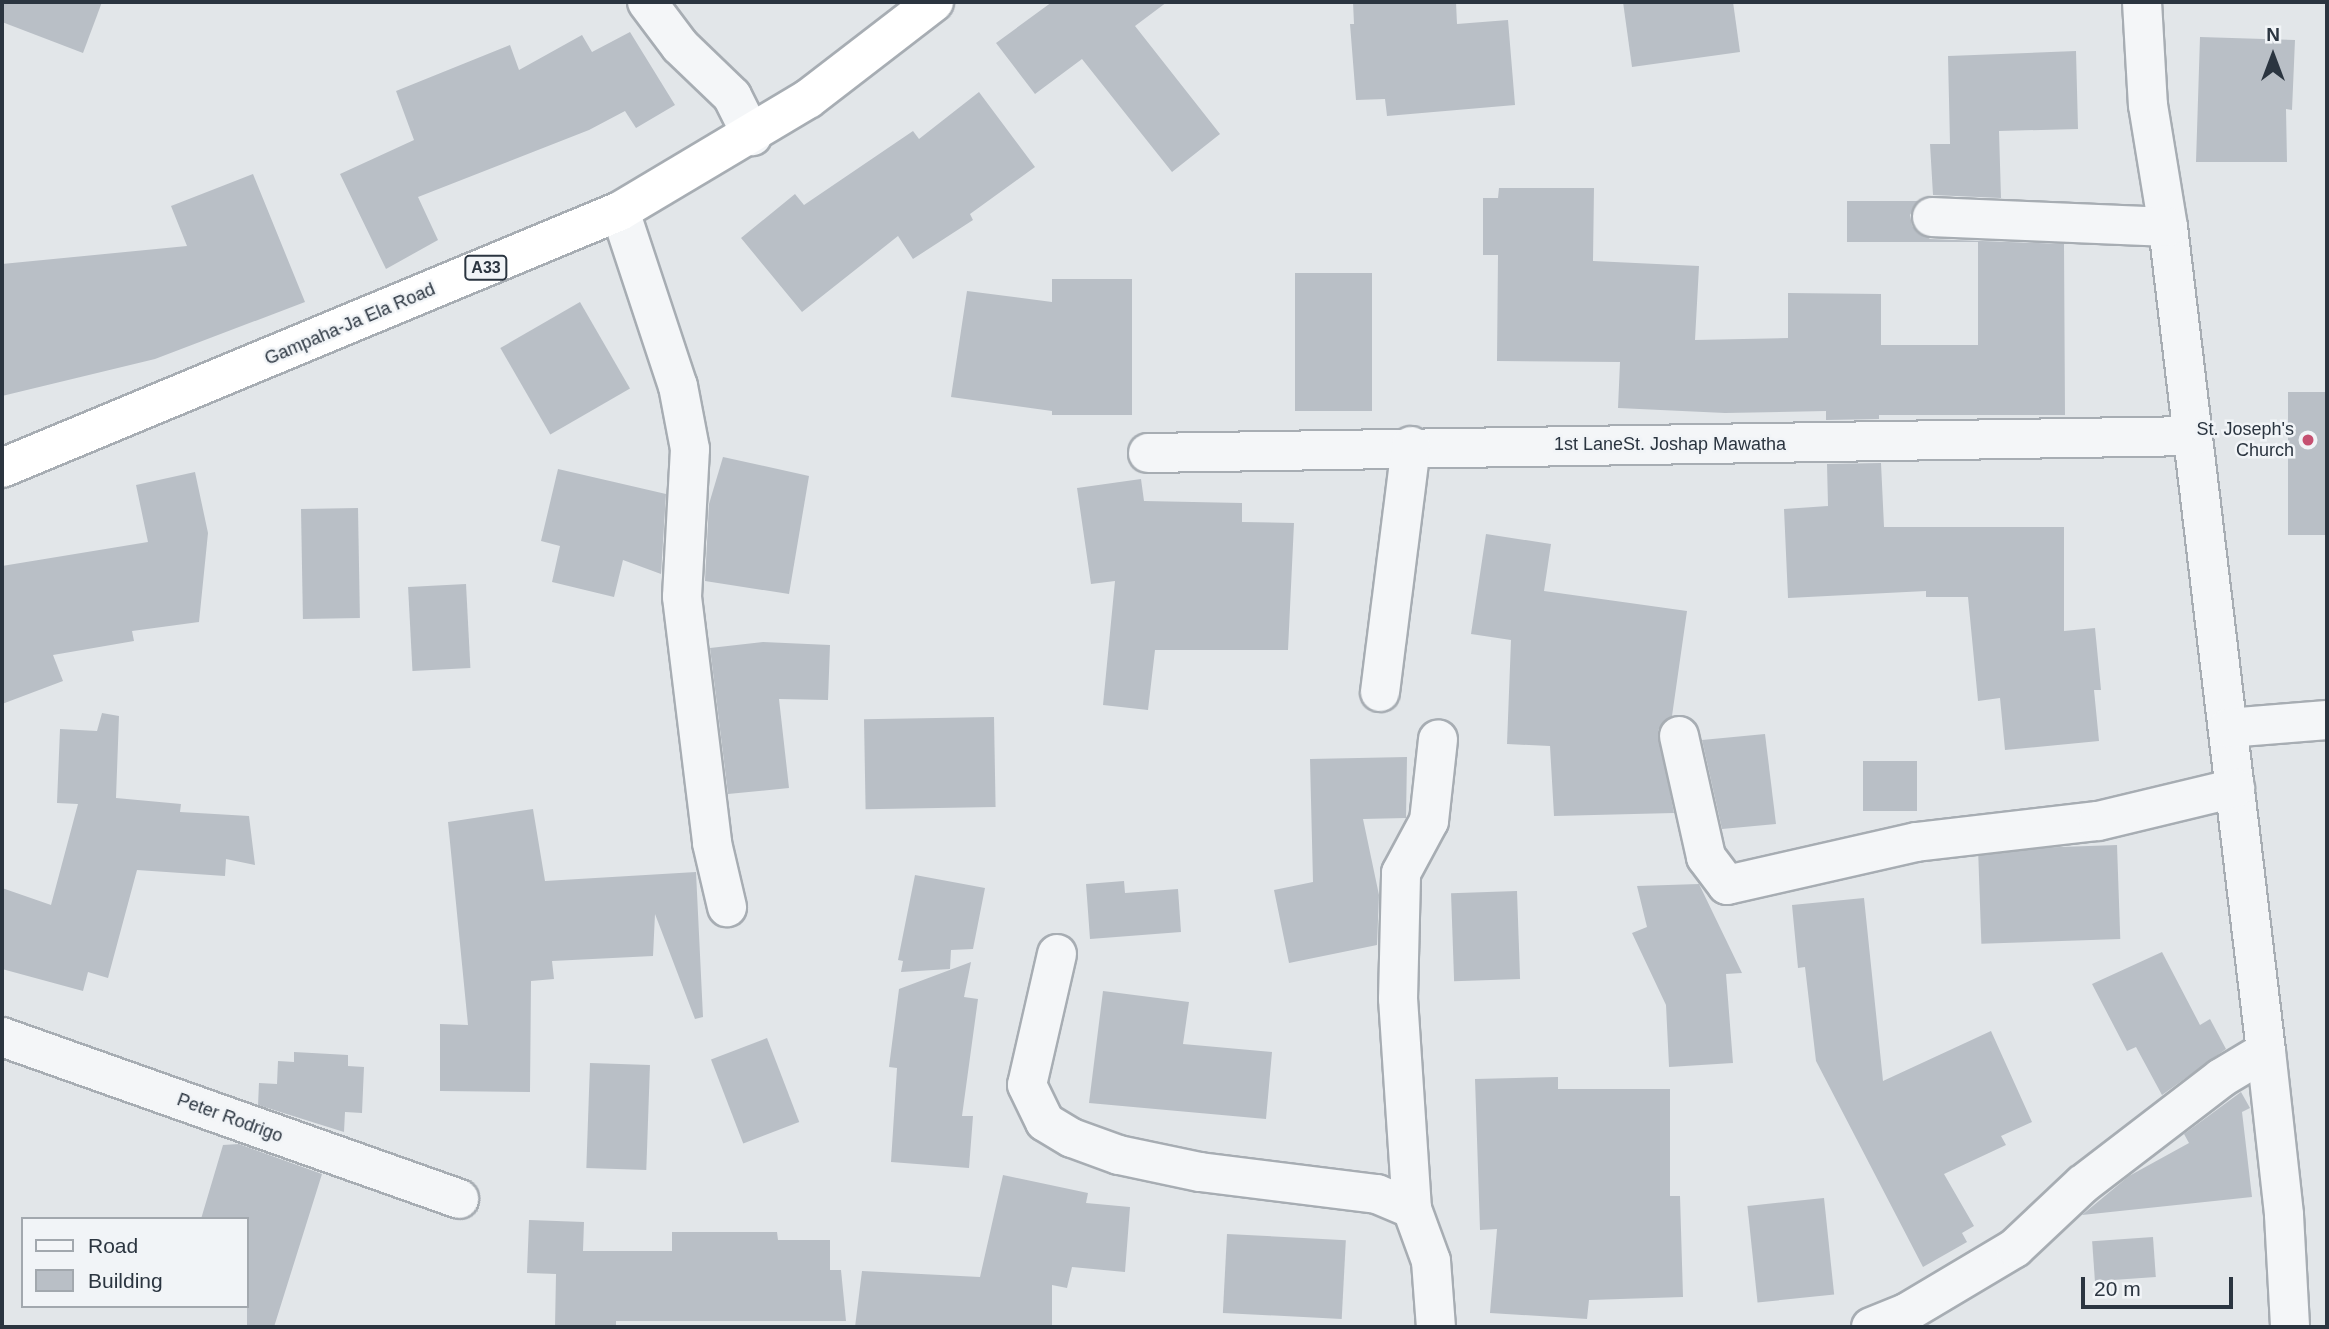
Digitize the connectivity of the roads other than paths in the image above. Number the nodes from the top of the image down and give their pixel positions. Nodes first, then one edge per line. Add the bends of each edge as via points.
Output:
1 (647, 2) edge
2 (934, 2) edge
3 (2142, 2) edge
4 (752, 136) junction
5 (620, 211) junction
6 (1932, 217) dead end
7 (2168, 227) junction
8 (2193, 436) junction
9 (1411, 446) junction
10 (1148, 453) dead end
11 (2, 468) edge
12 (1380, 692) dead end
13 (2327, 720) edge
14 (2228, 728) junction
15 (1679, 736) dead end
16 (1438, 739) dead end
17 (2235, 788) junction
18 (727, 907) dead end
19 (1057, 954) dead end
20 (2, 1037) edge
21 (2266, 1051) junction
22 (459, 1199) dead end
23 (1412, 1209) junction
24 (1436, 1327) edge
25 (1871, 1327) edge
26 (2290, 1327) edge

1 - 4 street via 680,46 732,96
2 - 4 highway, Gampaha-Ja Ela Road / A33
3 - 7 street via 2148,105
4 - 5 highway, Gampaha-Ja Ela Road / A33
5 - 11 highway, Gampaha-Ja Ela Road / A33
5 - 18 street via 678,386 690,449 682,597 712,844
6 - 7 street
7 - 8 street
8 - 9 street, 1st LaneSt. Joshap Mawatha
8 - 14 street
9 - 10 street, 1st LaneSt. Joshap Mawatha
9 - 12 street
13 - 14 street
14 - 17 street
15 - 17 street via 1706,857 1727,885 1916,842 2098,821
16 - 23 street via 1429,821 1402,873 1398,999
17 - 21 street
19 - 23 street via 1027,1085 1045,1122 1072,1138 1119,1155 1200,1172 1377,1194
20 - 22 street, Peter Rodrigo
21 - 25 street via 2221,1078 2083,1184 2015,1248 1906,1313
21 - 26 street via 2284,1214
23 - 24 street via 1431,1261

